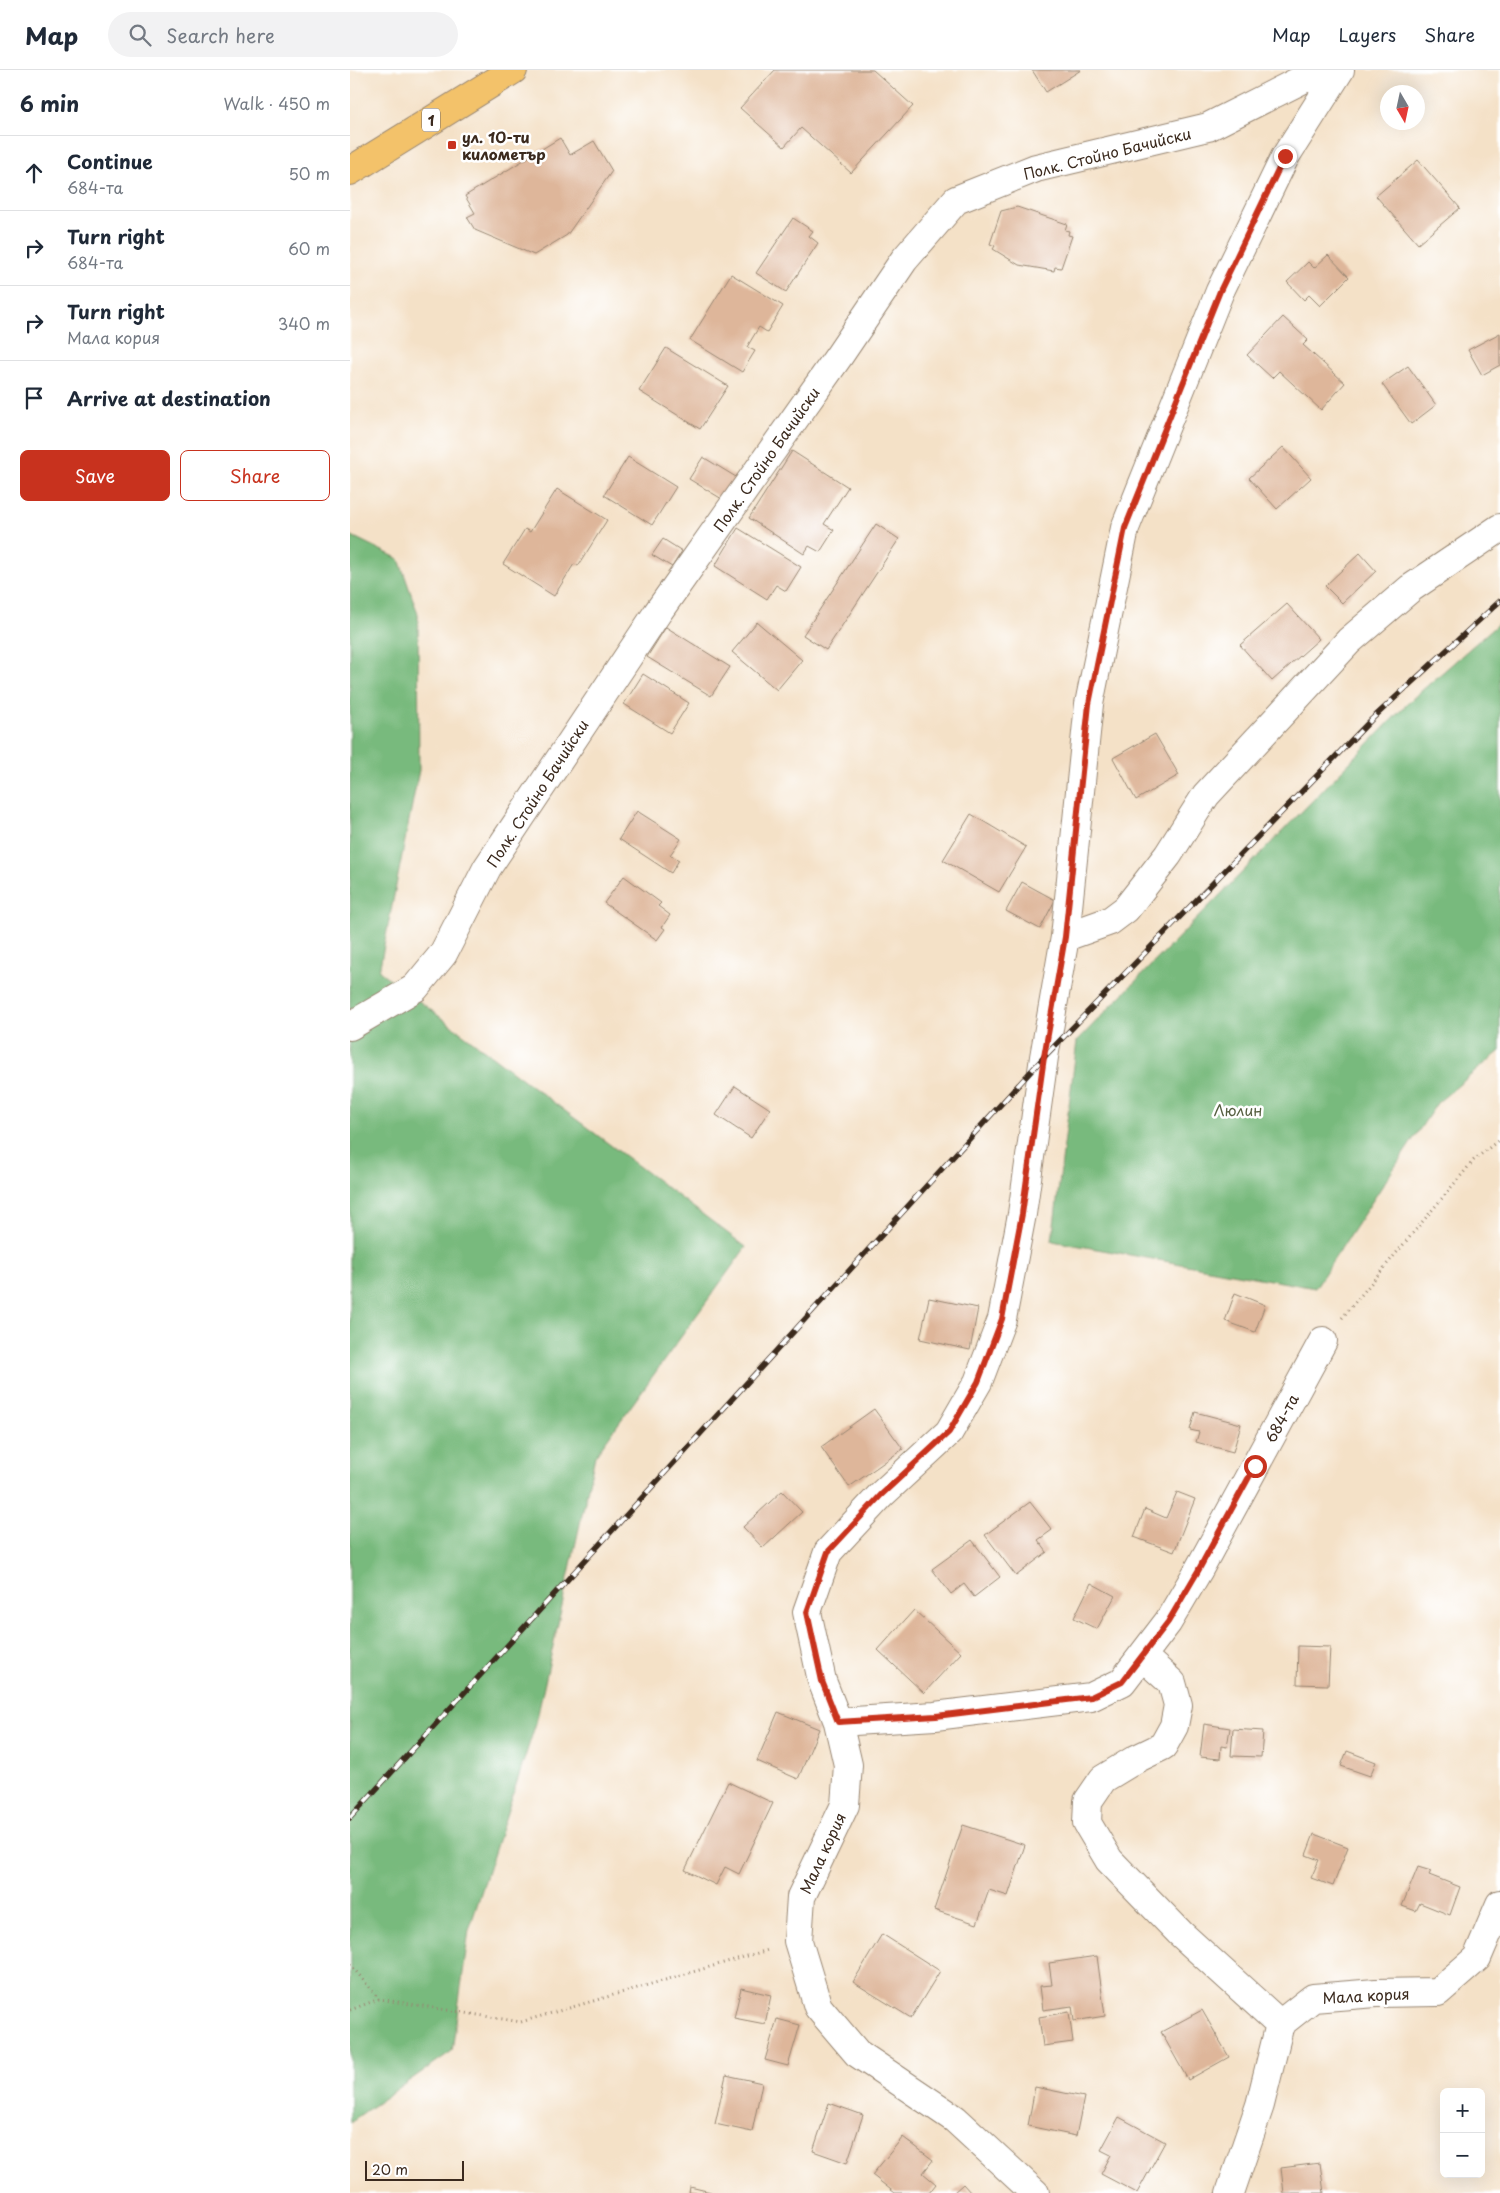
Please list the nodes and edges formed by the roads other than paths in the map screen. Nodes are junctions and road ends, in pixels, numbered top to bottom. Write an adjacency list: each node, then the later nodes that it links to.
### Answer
1 (513, 70): 4 (main road, 1)
2 (1321, 70): 7 (street, Полк. Стойно Бачийски)
3 (1340, 70): 6 (street, Мала кория)
4 (350, 171)
5 (1500, 528): 6 (street)
6 (1065, 937): 10 (street, Мала кория)
7 (350, 1026)
8 (1323, 1342): 9 (street, 684-та)
9 (1142, 1656): 10 (street, 684-та); 12 (street)
10 (838, 1722): 13 (street, Мала кория)
11 (1500, 1904): 12 (street, Мала кория)
12 (1280, 2024): 14 (street)
13 (1035, 2193)
14 (1230, 2193)

